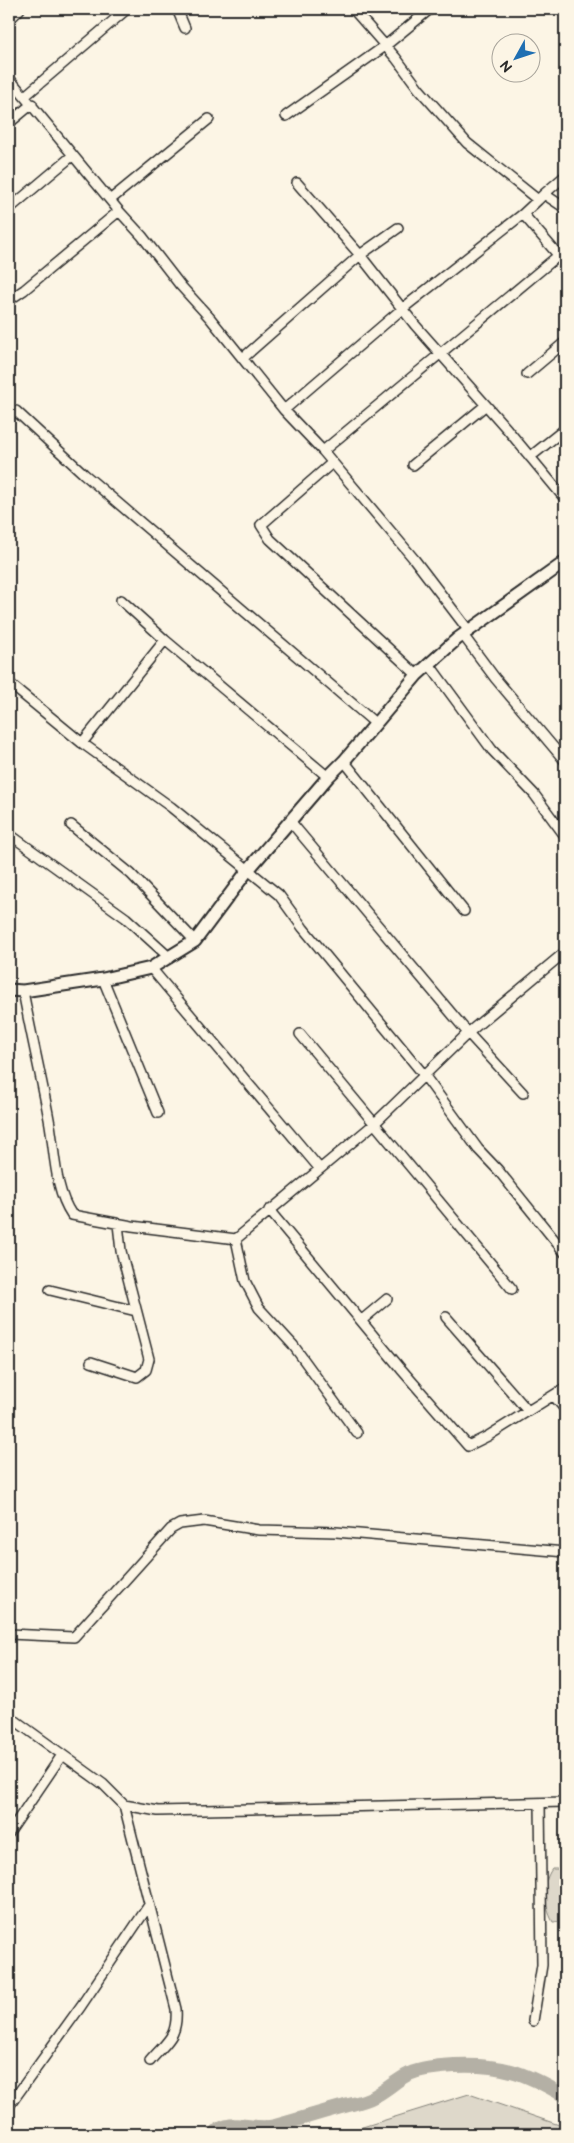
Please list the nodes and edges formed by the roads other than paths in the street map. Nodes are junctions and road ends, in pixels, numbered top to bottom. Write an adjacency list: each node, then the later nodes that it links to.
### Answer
1 (20, 9): 6 (street)
2 (127, 9): 10 (street)
3 (178, 9): 7 (street)
4 (353, 9): 8 (street)
5 (430, 9): 8 (street)
6 (9, 20)
7 (185, 28)
8 (385, 46): 12 (street); 18 (street)
9 (9, 78): 10 (street)
10 (25, 96): 11 (street)
11 (32, 104): 14 (street); 15 (street)
12 (286, 116)
13 (209, 119): 19 (street)
14 (9, 123)
15 (72, 156): 19 (street); 21 (street)
16 (565, 176): 18 (street)
17 (297, 183): 25 (street)
18 (541, 197): 20 (street); 23 (street)
19 (110, 200): 22 (street)
20 (565, 208)
21 (9, 209)
22 (119, 211): 28 (street); 32 (street)
23 (523, 214): 26 (street); 29 (street)
24 (398, 228): 25 (street)
25 (360, 255): 29 (street); 32 (street)
26 (559, 255): 27 (street); 31 (street)
27 (565, 263)
28 (9, 300)
29 (402, 310): 31 (street); 35 (street)
30 (565, 342): 33 (street)
31 (440, 354): 34 (street); 38 (street)
32 (243, 358): 35 (street)
33 (527, 374)
34 (486, 405): 39 (street); 41 (street)
35 (284, 410): 38 (street)
36 (16, 411): 50 (street)
37 (565, 429): 39 (street)
38 (323, 451): 40 (street)
39 (530, 457): 42 (street)
40 (332, 463): 45 (street); 48 (street)
41 (413, 464)
42 (565, 499)
43 (564, 564): 45 (main road)
44 (121, 600): 46 (street)
45 (466, 633): 47 (main road); 52 (street)
46 (165, 640): 51 (street); 54 (street)
47 (429, 664): 48 (main road); 58 (street)
48 (417, 675): 50 (main road)
49 (9, 684): 51 (street)
50 (375, 723): 53 (main road)
51 (82, 743): 59 (street)
52 (565, 760)
53 (344, 761): 54 (main road); 60 (street)
54 (328, 777): 55 (main road)
55 (290, 821): 59 (main road); 68 (street)
56 (71, 825): 61 (street)
57 (9, 834): 63 (street)
58 (565, 836)
59 (248, 870): 61 (main road); 70 (street)
60 (464, 912)
61 (195, 941): 63 (main road)
62 (565, 952): 68 (street)
63 (170, 958): 64 (main road)
64 (151, 968): 65 (main road); 74 (street)
65 (103, 979): 67 (main road); 72 (street)
66 (9, 990): 67 (main road)
67 (23, 991): 76 (street)
68 (468, 1033): 70 (street); 71 (street)
69 (300, 1034): 73 (street)
70 (424, 1075): 73 (street); 78 (street)
71 (522, 1093)
72 (158, 1113)
73 (374, 1124): 74 (street); 79 (street)
74 (320, 1169): 75 (street)
75 (269, 1210): 77 (street); 84 (street)
76 (118, 1224): 77 (street); 82 (street)
77 (236, 1239): 90 (street)
78 (565, 1253)
79 (512, 1289)
80 (50, 1290): 82 (street)
81 (387, 1299): 84 (street)
82 (136, 1311): 85 (street)
83 (446, 1317): 89 (street)
84 (362, 1320): 89 (street)
85 (91, 1362)
86 (565, 1388): 87 (street)
87 (554, 1396): 88 (street); 89 (street)
88 (565, 1409)
89 (528, 1411)
90 (357, 1432)
91 (565, 1552): 92 (street)
92 (9, 1634)
93 (9, 1716): 94 (street)
94 (62, 1755): 97 (street); 98 (street)
95 (565, 1802): 96 (street)
96 (540, 1803): 97 (street); 100 (street)
97 (124, 1805): 99 (street)
98 (9, 1833)
99 (149, 1905): 101 (street); 102 (street)
100 (533, 2021)
101 (150, 2061)
102 (9, 2106)

